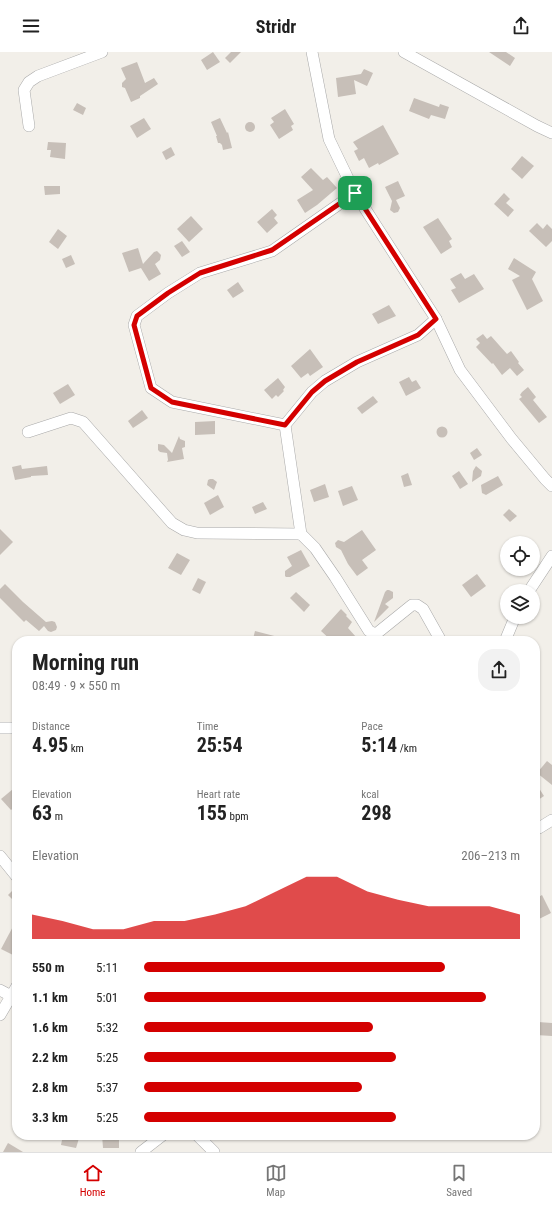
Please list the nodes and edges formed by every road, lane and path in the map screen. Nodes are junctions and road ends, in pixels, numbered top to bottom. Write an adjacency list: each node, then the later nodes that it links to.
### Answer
1 (102, 52): 4 (street)
2 (312, 52): 6 (street)
3 (404, 52): 5 (street)
4 (29, 126)
5 (552, 132)
6 (355, 193): 7 (street); 8 (street)
7 (436, 319): 8 (street); 10 (street)
8 (285, 425): 11 (street)
9 (28, 432): 11 (street)
10 (552, 486)
11 (301, 534): 15 (street)
12 (552, 556): 13 (street)
13 (534, 584)
14 (512, 624): 16 (street)
15 (438, 636)
16 (508, 636)
17 (0, 728): 18 (street)
18 (12, 728)
19 (552, 820): 20 (street)
20 (540, 827)
21 (0, 856): 22 (street)
22 (12, 871)
23 (0, 990): 24 (street)
24 (12, 993)
25 (12, 998): 26 (street)
26 (0, 1015)
27 (157, 1140): 29 (street)
28 (202, 1140): 30 (street)
29 (141, 1152)
30 (214, 1152)

